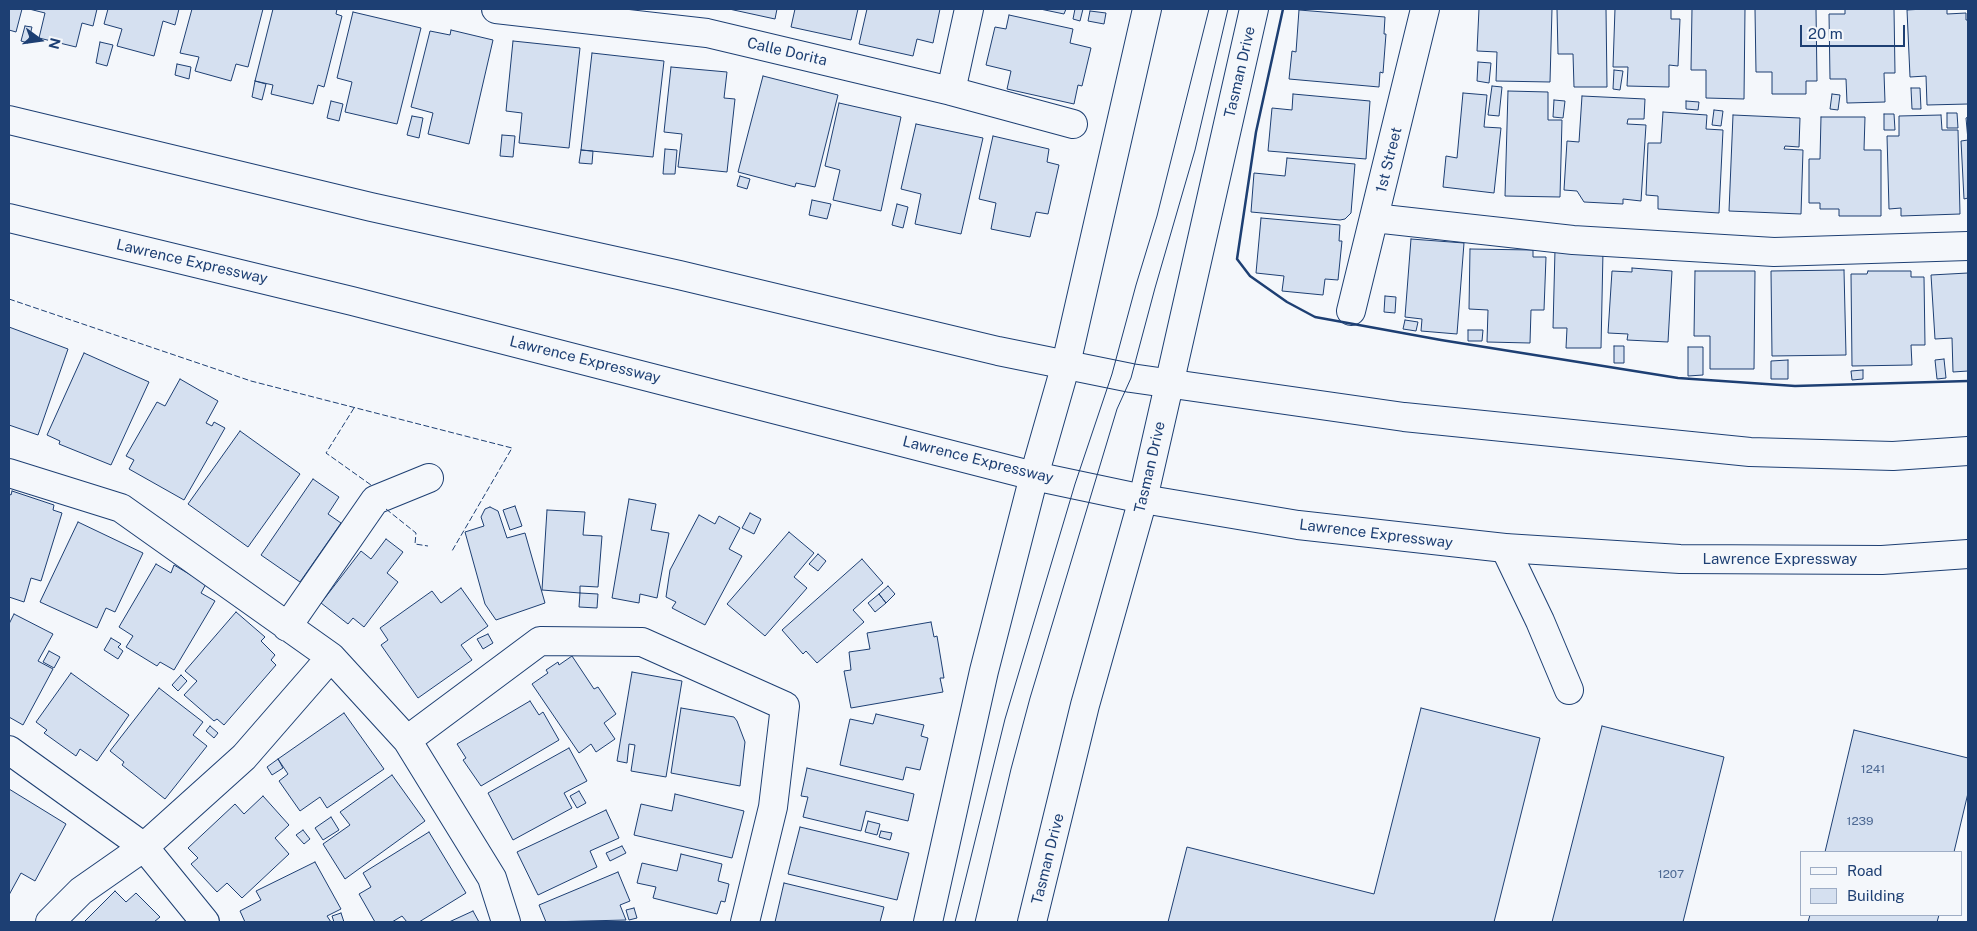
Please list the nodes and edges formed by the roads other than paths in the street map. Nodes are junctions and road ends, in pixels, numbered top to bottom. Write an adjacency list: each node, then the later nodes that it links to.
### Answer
1 (500, 9): 6 (main road, Calle Dorita)
2 (970, 9): 6 (main road)
3 (1147, 9): 13 (main road)
4 (1254, 9): 14 (main road, Tasman Drive)
5 (1426, 9): 10 (main road, 1st Street)
6 (951, 91): 8 (main road, Calle Dorita)
7 (9, 120): 13 (main road)
8 (1073, 124)
9 (9, 218): 17 (main road, Lawrence Expressway)
10 (1374, 218): 11 (main road); 12 (main road, 1st Street)
11 (1968, 246)
12 (1351, 311)
13 (1066, 364): 14 (main road); 17 (main road)
14 (1169, 384): 15 (main road); 19 (main road, Tasman Drive)
15 (1968, 451)
16 (9, 472): 22 (main road)
17 (1034, 476): 19 (main road, Lawrence Expressway); 33 (main road)
18 (429, 478): 22 (main road)
19 (1143, 499): 20 (main road, Lawrence Expressway); 28 (main road, Tasman Drive)
20 (1505, 548): 21 (main road, Lawrence Expressway); 24 (main road)
21 (1968, 554)
22 (287, 626): 23 (main road)
23 (331, 658): 25 (main road); 27 (main road)
24 (1569, 690)
25 (407, 740): 31 (main road); 32 (main road)
26 (9, 750): 27 (main road)
27 (144, 847): 29 (main road); 30 (main road)
28 (1037, 921)
29 (50, 922)
30 (205, 922)
31 (506, 922)
32 (745, 922)
33 (928, 922)

